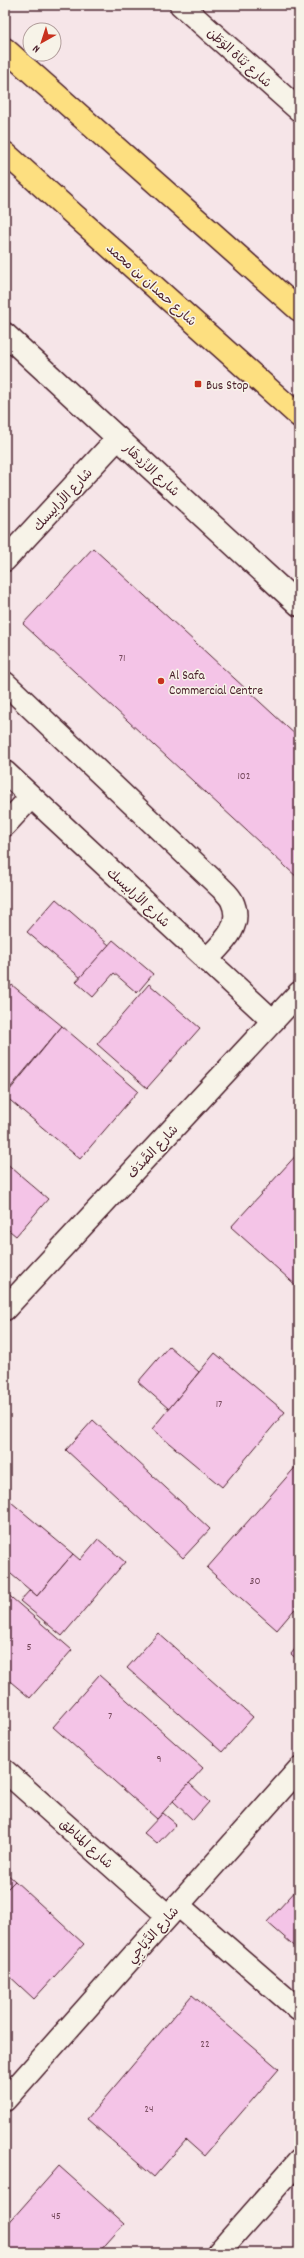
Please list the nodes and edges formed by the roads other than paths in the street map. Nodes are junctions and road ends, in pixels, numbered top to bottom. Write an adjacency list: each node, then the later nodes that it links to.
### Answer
1 (181, 5): 3 (street, شارع بُنَاة الوَطَن)
2 (5, 49): 5 (main road)
3 (299, 110)
4 (5, 153): 7 (main road, شارع حمدان بن محمد)
5 (299, 310)
6 (5, 334): 8 (street, شارع الازْدِهَار)
7 (299, 416)
8 (118, 438): 9 (street, شارع الأرابيسك); 10 (street, شارع الازْدِهَار)
9 (5, 560)
10 (299, 605)
11 (5, 682): 15 (street)
12 (5, 772): 13 (street, شارع الأرابيسك)
13 (31, 797): 14 (street); 15 (street, شارع الأرابيسك)
14 (5, 825)
15 (206, 960): 17 (street, شارع الأرابيسك)
16 (296, 1003): 17 (street, شارع الصَّدَف)
17 (273, 1022): 18 (street, شارع الصَّدَف)
18 (5, 1309)
19 (299, 1769): 21 (street, شارع الدَّيَاجِي)
20 (5, 1771): 21 (street, شارع المناطق)
21 (173, 1910): 22 (street, شارع المناطق); 23 (street, شارع الدَّيَاجِي)
22 (299, 2010)
23 (5, 2100)
24 (299, 2161): 25 (street)
25 (218, 2253)

